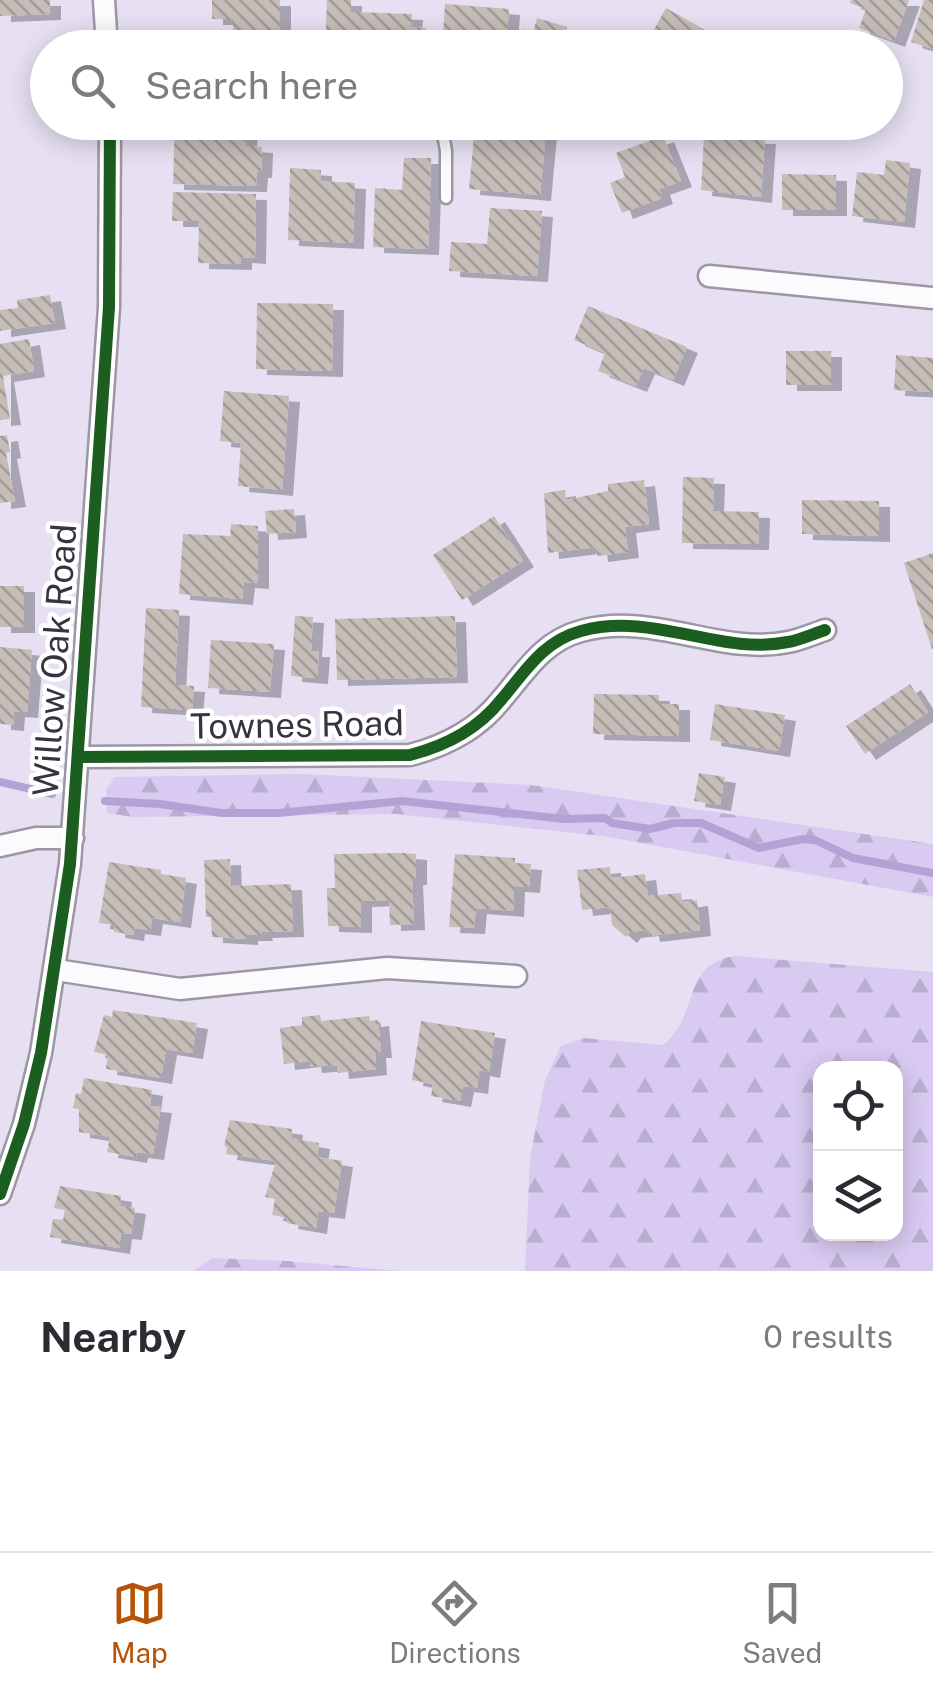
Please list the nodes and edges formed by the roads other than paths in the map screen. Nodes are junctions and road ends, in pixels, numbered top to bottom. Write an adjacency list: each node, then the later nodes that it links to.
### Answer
1 (104, 0): 2 (street)
2 (106, 30)
3 (110, 140): 9 (street, Willow Oak Road)
4 (444, 140): 5 (lane)
5 (446, 198)
6 (709, 276): 7 (street)
7 (933, 298)
8 (825, 630): 9 (street, Townes Road)
9 (80, 757): 10 (street, Willow Oak Road)
10 (73, 838): 11 (street); 12 (street, Willow Oak Road)
11 (0, 846)
12 (56, 970): 13 (street); 14 (street, Willow Oak Road)
13 (516, 976)
14 (0, 1194)

